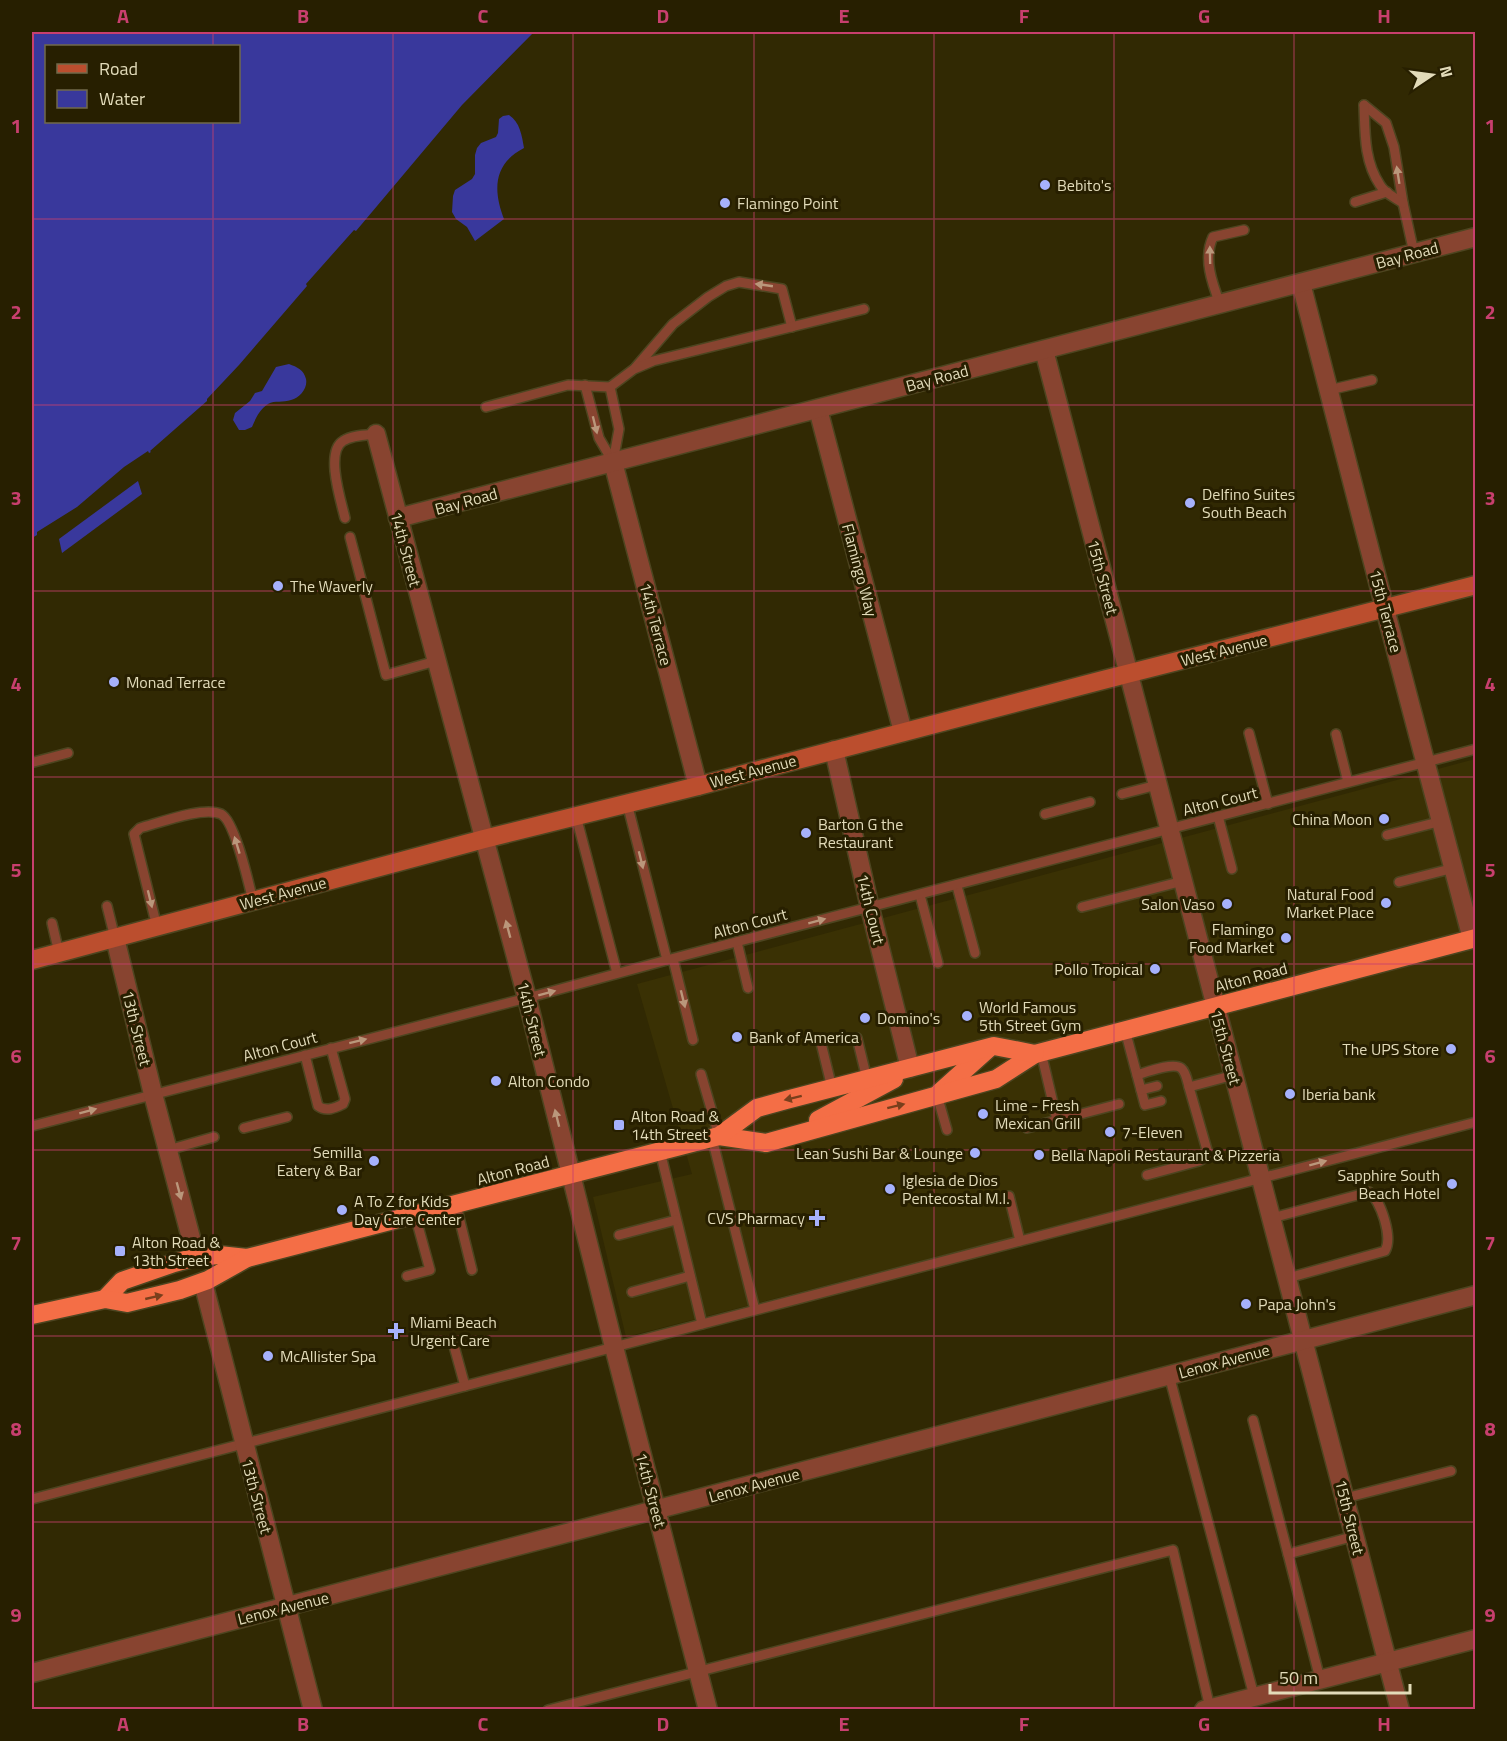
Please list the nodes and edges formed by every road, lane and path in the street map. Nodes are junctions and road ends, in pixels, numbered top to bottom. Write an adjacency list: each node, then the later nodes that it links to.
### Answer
1 (1387, 192): 2 (lane); 3 (lane); 3 (lane, one-way to 1)
2 (1355, 202)
3 (1403, 203): 6 (lane)
4 (1244, 230): 8 (lane, one-way to 4)
5 (1476, 237): 6 (street, Bay Road)
6 (1414, 253): 7 (street, Bay Road)
7 (1301, 283): 8 (street, Bay Road); 16 (street, 15th Terrace)
8 (1220, 304): 11 (street, Bay Road)
9 (864, 309): 10 (lane)
10 (792, 327): 12 (lane); 12 (lane, one-way to 12)
11 (1044, 350): 18 (street, Bay Road); 27 (street, 15th Street)
12 (634, 369): 15 (lane)
13 (1372, 380): 16 (lane)
14 (585, 385): 15 (lane); 17 (lane); 20 (lane, one-way to 20)
15 (610, 387): 20 (lane)
16 (1329, 390): 25 (street, 15th Terrace)
17 (486, 407)
18 (818, 409): 20 (street, Bay Road); 28 (street, Flamingo Way)
19 (376, 434): 21 (lane); 22 (street, 14th Street)
20 (613, 462): 22 (street, Bay Road); 38 (street, 14th Terrace)
21 (345, 518)
22 (398, 518): 26 (street, 14th Street)
23 (350, 537): 26 (lane)
24 (1476, 585): 25 (street, West Avenue)
25 (1385, 609): 27 (street, West Avenue); 35 (street, 15th Terrace)
26 (436, 661): 49 (street, 14th Street)
27 (1128, 673): 28 (street, West Avenue); 37 (street, 15th Street)
28 (903, 732): 32 (street, West Avenue)
29 (1249, 734): 42 (lane)
30 (1336, 734): 36 (lane)
31 (1476, 749): 35 (lane, Alton Court)
32 (834, 750): 38 (street, West Avenue); 59 (street, 14th Court)
33 (68, 753): 34 (lane)
34 (34, 762)
35 (1426, 762): 36 (lane, Alton Court); 46 (street, 15th Terrace)
36 (1348, 782): 42 (lane, Alton Court)
37 (1157, 785): 39 (lane); 47 (street, 15th Street)
38 (698, 786): 41 (street, West Avenue)
39 (1122, 794)
40 (1090, 802): 43 (lane)
41 (627, 803): 44 (street, West Avenue); 67 (lane, one-way to 67)
42 (1268, 804): 45 (lane, Alton Court)
43 (1046, 814)
44 (576, 816): 49 (street, West Avenue); 70 (lane)
45 (1218, 816): 47 (lane, Alton Court); 51 (lane)
46 (1442, 821): 48 (lane); 50 (street, 15th Terrace)
47 (1169, 829): 52 (street, 15th Street); 54 (lane, Alton Court)
48 (1387, 835)
49 (484, 839): 56 (street, West Avenue); 72 (street, 14th Street, one-way to 49)
50 (1454, 868): 53 (lane); 63 (street, 15th Terrace)
51 (1232, 869)
52 (1183, 881): 58 (lane); 73 (street, 15th Street)
53 (1399, 882)
54 (957, 885): 55 (lane, Alton Court); 66 (lane)
55 (921, 895): 59 (lane, Alton Court); 69 (lane)
56 (253, 901): 61 (street, West Avenue); 61 (lane, one-way to 61)
57 (107, 906): 62 (lane)
58 (1082, 907)
59 (870, 908): 64 (lane, Alton Court, one-way to 59); 82 (street, 14th Court)
60 (52, 923): 65 (lane)
61 (157, 927): 62 (street, West Avenue)
62 (115, 938): 65 (street, West Avenue); 91 (street, 13th Street)
63 (1474, 939): 73 (highway, Alton Road)
64 (736, 942): 67 (lane, Alton Court); 71 (lane)
65 (59, 953): 68 (street, West Avenue)
66 (975, 953)
67 (670, 959): 70 (lane, Alton Court); 76 (lane, one-way to 76)
68 (32, 960)
69 (938, 963)
70 (617, 973): 72 (lane, Alton Court, one-way to 70)
71 (748, 988)
72 (527, 998): 78 (lane, Alton Court, one-way to 72); 107 (street, 14th Street, one-way to 72)
73 (1215, 1006): 74 (highway, Alton Road); 85 (street, 15th Street)
74 (1125, 1030): 80 (highway, Alton Road); 84 (lane)
75 (857, 1038): 86 (lane)
76 (693, 1040)
77 (821, 1043): 89 (lane)
78 (331, 1048): 81 (lane, Alton Court); 81 (lane)
79 (989, 1048): 80 (highway, Alton Road); 82 (highway, Alton Road); 92 (highway)
80 (1038, 1053): 92 (highway, Alton Road); 96 (lane)
81 (305, 1055): 91 (lane, Alton Court)
82 (910, 1068): 86 (highway, Alton Road); 102 (highway)
83 (701, 1074): 104 (lane)
84 (1137, 1075): 88 (lane); 90 (lane)
85 (1234, 1075): 88 (lane); 109 (street, 15th Street)
86 (867, 1079): 89 (highway, Alton Road)
87 (1157, 1086): 90 (lane)
88 (1185, 1087): 108 (lane)
89 (832, 1088): 104 (highway, Alton Road, one-way to 104)
90 (1141, 1090): 93 (lane)
91 (153, 1094): 98 (lane, Alton Court, one-way to 91); 105 (street, 13th Street)
92 (937, 1095): 101 (lane); 102 (highway, Alton Road, one-way to 92)
93 (1161, 1101)
94 (1119, 1104): 96 (lane)
95 (287, 1117): 99 (lane)
96 (1057, 1120): 100 (lane)
97 (1476, 1122): 109 (lane, one-way to 97)
98 (32, 1126)
99 (244, 1128)
100 (1028, 1128)
101 (947, 1130)
102 (791, 1134): 104 (highway, Alton Road)
103 (214, 1137): 105 (lane)
104 (715, 1137): 106 (highway, Alton Road); 127 (lane)
105 (168, 1150): 117 (street, 13th Street, one-way to 117)
106 (660, 1151): 107 (highway, Alton Road); 114 (lane)
107 (571, 1174): 111 (highway, Alton Road); 132 (street, 14th Street)
108 (1148, 1175)
109 (1262, 1178): 113 (street, 15th Street); 116 (lane)
110 (1009, 1196): 116 (lane)
111 (456, 1205): 112 (highway, Alton Road); 119 (lane)
112 (415, 1215): 118 (highway, Alton Road); 120 (lane)
113 (1272, 1218): 122 (street, 15th Street); 122 (lane)
114 (676, 1220): 115 (lane); 121 (lane)
115 (619, 1235)
116 (1020, 1241): 127 (lane)
117 (196, 1257): 118 (highway, Alton Road); 126 (highway, Alton Road)
118 (246, 1258): 123 (highway, Alton Road)
119 (472, 1270)
120 (407, 1276)
121 (690, 1276): 124 (lane); 129 (lane)
122 (1288, 1278): 130 (street, 15th Street)
123 (203, 1282): 126 (highway, Alton Road, one-way to 123); 136 (street, 13th Street)
124 (633, 1292)
125 (1476, 1295): 130 (street, Lenox Avenue)
126 (105, 1299): 128 (highway, Alton Road)
127 (755, 1310): 129 (lane)
128 (32, 1315)
129 (702, 1324): 132 (lane)
130 (1304, 1340): 133 (street, Lenox Avenue); 138 (street, 15th Street)
131 (454, 1346): 134 (lane)
132 (614, 1347): 134 (lane); 140 (street, 14th Street)
133 (1169, 1376): 140 (street, Lenox Avenue); 149 (lane)
134 (465, 1386): 136 (lane)
135 (1253, 1420): 142 (lane)
136 (244, 1444): 139 (lane); 143 (street, 13th Street)
137 (1451, 1471): 138 (lane)
138 (1345, 1498): 141 (street, 15th Street)
139 (32, 1499)
140 (656, 1510): 143 (street, Lenox Avenue); 146 (street, 14th Street)
141 (1355, 1536): 142 (lane); 145 (street, 15th Street)
142 (1288, 1554): 148 (lane)
143 (287, 1607): 147 (street, Lenox Avenue); 151 (street, 13th Street)
144 (1476, 1639): 145 (street)
145 (1388, 1661): 148 (street); 154 (street, 15th Street)
146 (698, 1671): 150 (lane); 152 (lane); 153 (street, 14th Street)
147 (32, 1673)
148 (1320, 1679): 149 (street)
149 (1248, 1702): 150 (street)
150 (1207, 1709)
151 (313, 1710)
152 (548, 1710)
153 (708, 1710)
154 (1400, 1710)

